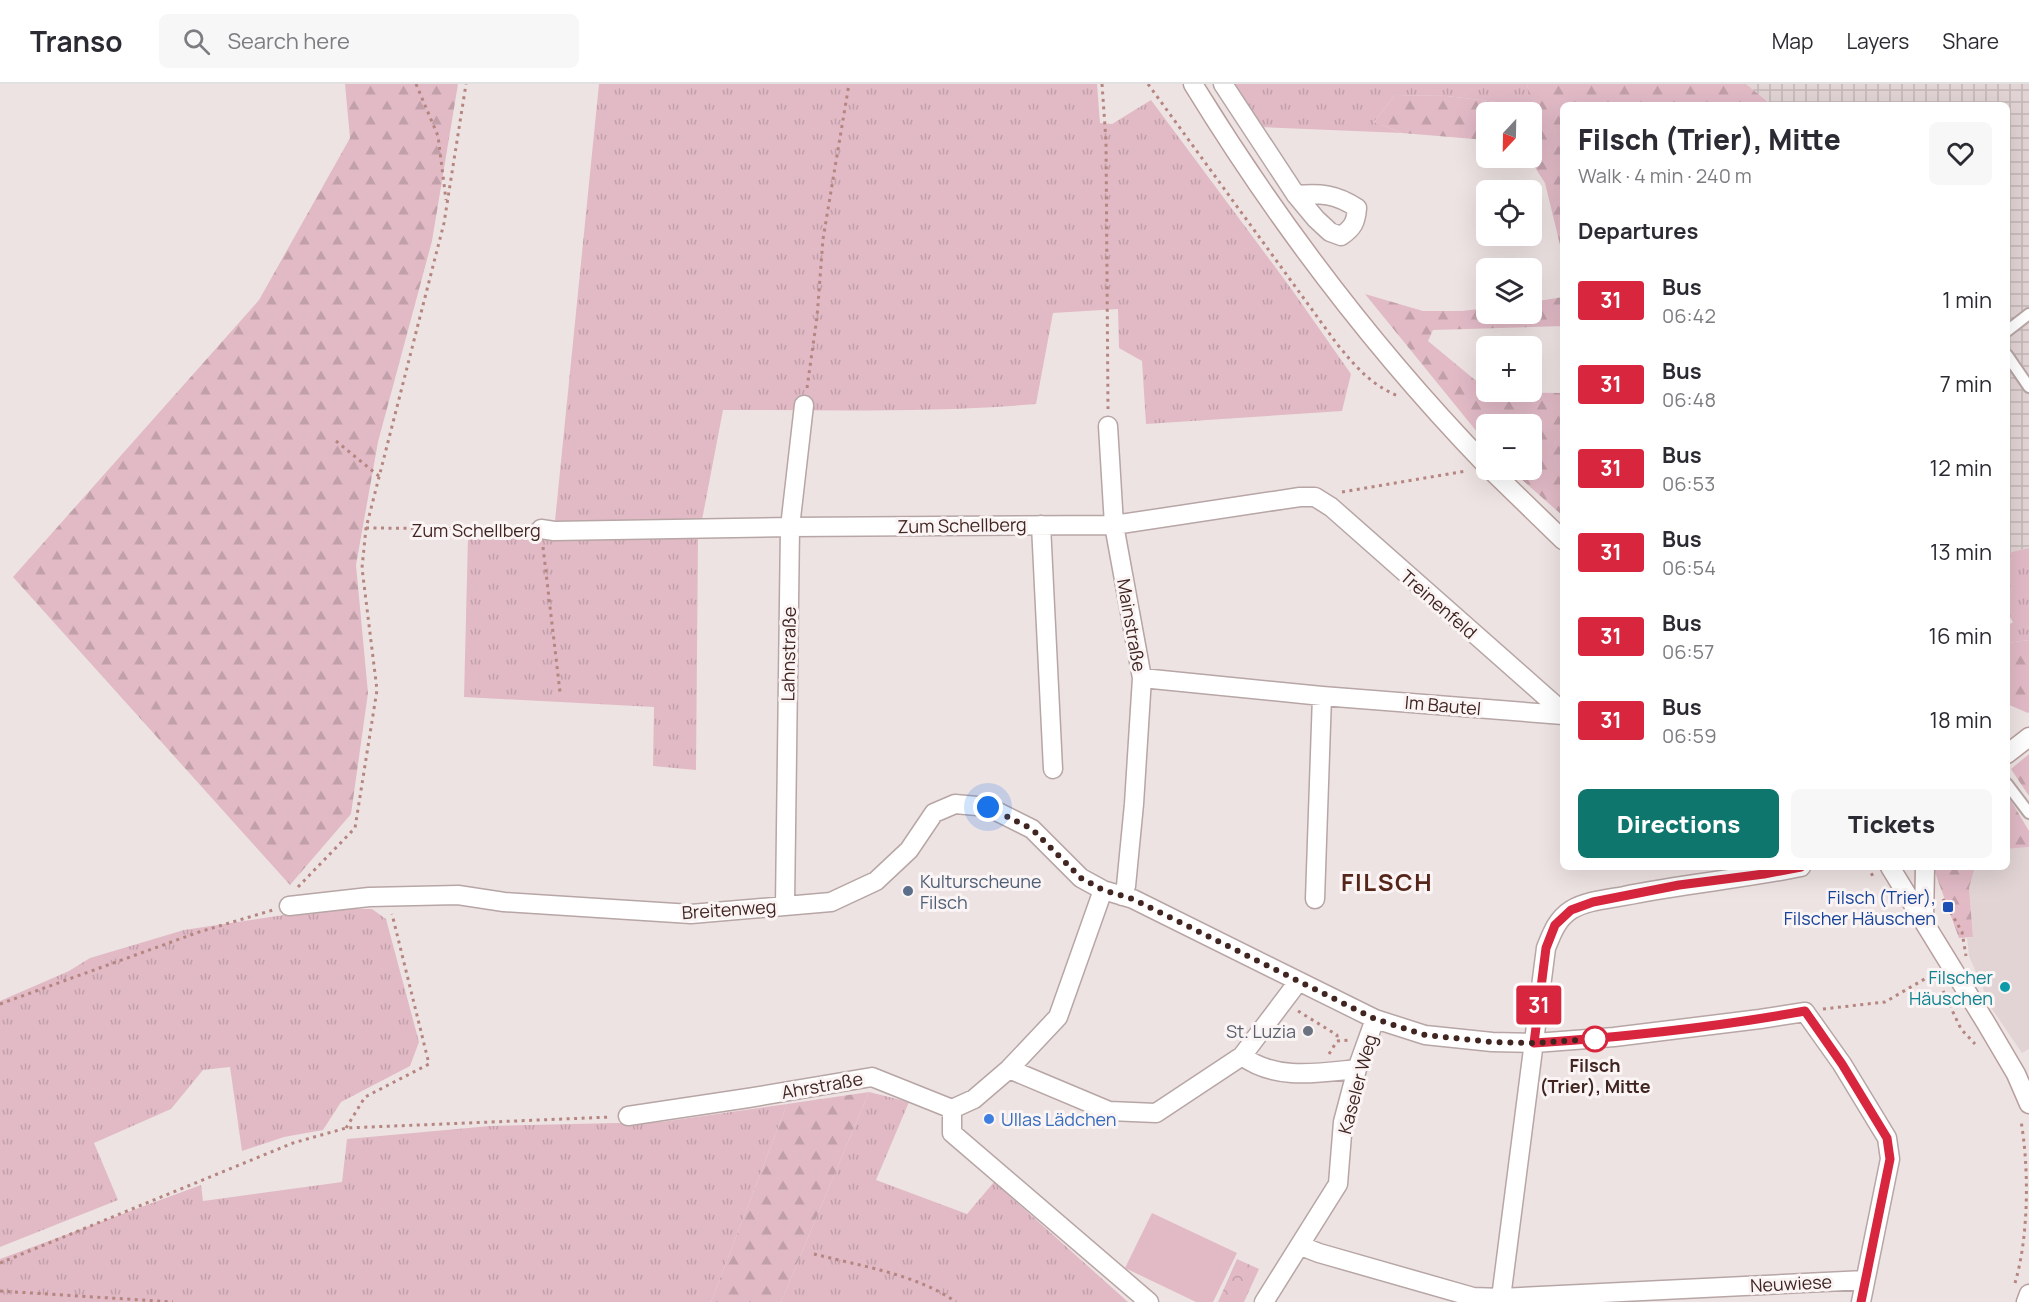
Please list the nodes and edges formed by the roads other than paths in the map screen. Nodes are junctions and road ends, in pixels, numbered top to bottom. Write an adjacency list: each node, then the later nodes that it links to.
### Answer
1 (1193, 84): 10 (street)
2 (1223, 84): 3 (street)
3 (1296, 195)
4 (2029, 314): 5 (lane)
5 (2010, 329)
6 (2010, 359): 7 (lane)
7 (2029, 387)
8 (804, 405): 15 (street, Lahnstraße)
9 (1108, 426): 14 (street, Mainstraße)
10 (1476, 465)
11 (1501, 480): 17 (street)
12 (1315, 497): 14 (street, Zum Schellberg); 20 (street, Treinenfeld)
13 (1041, 525): 14 (street, Zum Schellberg); 15 (street, Zum Schellberg); 24 (street, Zum Schellberg)
14 (1114, 525): 18 (street, Mainstraße)
15 (790, 527): 16 (street, Zum Schellberg); 34 (street, Lahnstraße)
16 (541, 529)
17 (1560, 537)
18 (1142, 678): 19 (street, Im Bautel); 32 (street, Mainstraße)
19 (1322, 696): 21 (street, Im Bautel); 33 (street)
20 (1560, 711)
21 (1560, 714)
22 (2029, 737): 23 (street)
23 (2010, 752)
24 (1053, 770)
25 (2010, 788): 26 (lane)
26 (2029, 813)
27 (1785, 870): 30 (street)
28 (1892, 870): 36 (street)
29 (1925, 870): 36 (street)
30 (1680, 876): 39 (street)
31 (1103, 890): 32 (street, Breitenweg); 34 (street, Breitenweg); 41 (street)
32 (1122, 896): 37 (street, Breitenweg)
33 (1315, 899)
34 (785, 905): 35 (street, Breitenweg)
35 (289, 906)
36 (1924, 919): 44 (street)
37 (1298, 982): 38 (street, Breitenweg); 40 (street)
38 (1375, 1019): 39 (street, Breitenweg); 42 (street, Kaseler Weg)
39 (1534, 1043): 47 (street, Breitenweg); 48 (street)
40 (1242, 1056): 41 (street); 42 (street)
41 (1009, 1069): 43 (street)
42 (1357, 1069): 46 (street, Kaseler Weg)
43 (952, 1109): 45 (street, Ahrstraße); 49 (street)
44 (2024, 1109)
45 (628, 1116)
46 (1301, 1246): 48 (street, Neuwiese); 50 (street, Kaseler Weg)
47 (1865, 1280): 48 (street, Neuwiese); 51 (street)
48 (1501, 1298)
49 (1149, 1302)
50 (1264, 1302)
51 (1861, 1302)

